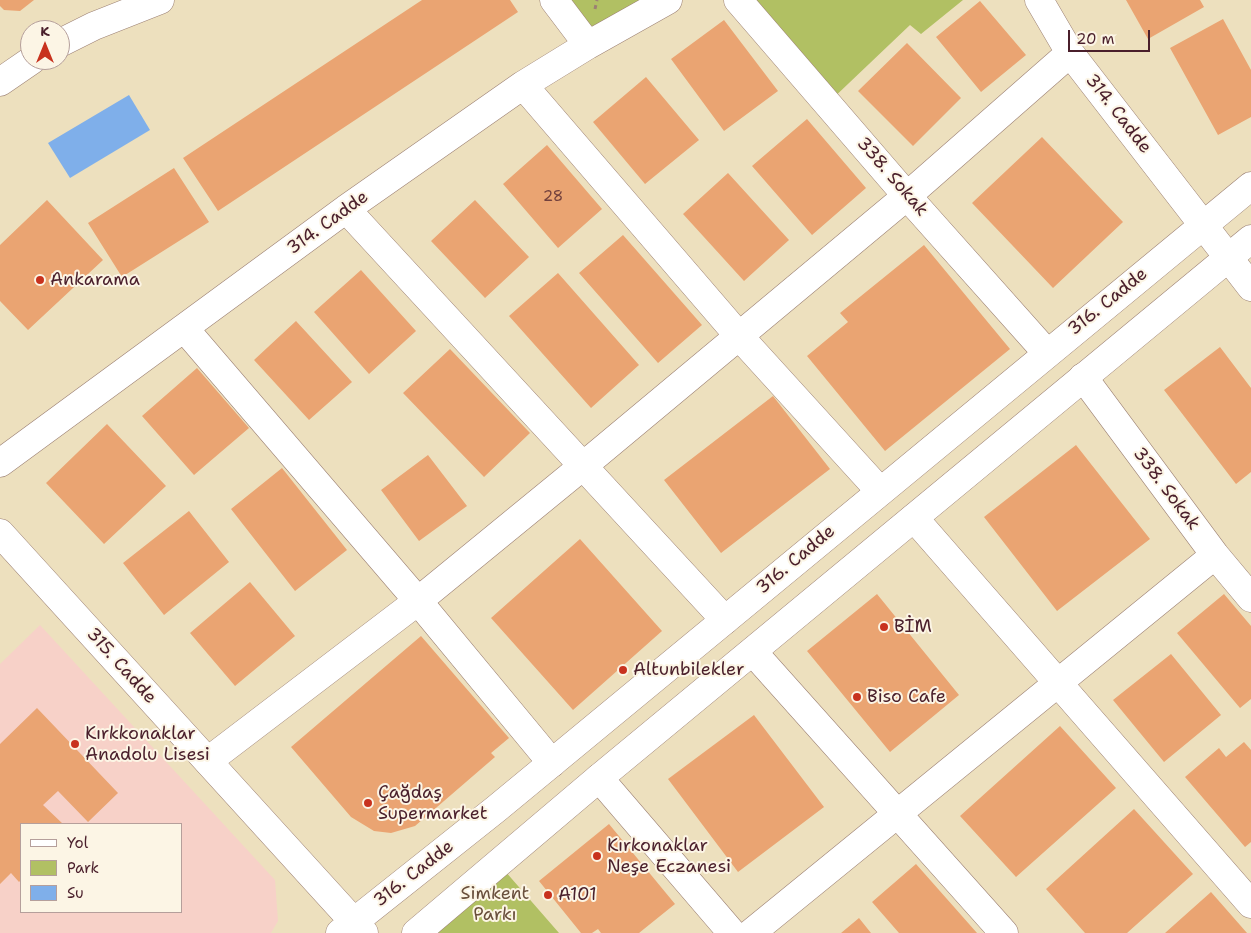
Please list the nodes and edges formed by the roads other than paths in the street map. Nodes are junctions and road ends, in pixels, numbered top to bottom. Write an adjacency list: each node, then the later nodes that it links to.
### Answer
1 (554, 0): 7 (street)
2 (668, 0): 7 (street, 314. Cadde)
3 (738, 0): 13 (street, 338. Sokak)
4 (1039, 0): 8 (street, 314. Cadde)
5 (156, 1): 6 (street)
6 (70, 38)
7 (588, 45): 11 (street, 314. Cadde)
8 (1070, 53): 13 (street); 15 (street, 314. Cadde)
9 (20, 68): 10 (street)
10 (0, 82)
11 (523, 86): 14 (street, 314. Cadde); 20 (street)
12 (1251, 186): 15 (street, 316. Cadde)
13 (907, 196): 20 (street); 21 (street, 338. Sokak)
14 (346, 209): 19 (street, 314. Cadde); 24 (street)
15 (1203, 224): 17 (street, 314. Cadde); 21 (street, 316. Cadde)
16 (1251, 239): 17 (street)
17 (1229, 257): 18 (street, 314. Cadde); 22 (street)
18 (1251, 287)
19 (184, 328): 23 (street, 314. Cadde); 30 (street)
20 (739, 336): 24 (street); 25 (street)
21 (1047, 352): 25 (street, 316. Cadde)
22 (1083, 377): 26 (street); 28 (street, 338. Sokak)
23 (0, 463)
24 (583, 466): 30 (street); 31 (street)
25 (880, 491): 31 (street, 316. Cadde)
26 (914, 518): 32 (street); 33 (street)
27 (0, 533): 34 (street, 315. Cadde)
28 (1215, 555): 29 (street, 338. Sokak); 33 (street)
29 (1251, 598)
30 (418, 601): 34 (street); 35 (street)
31 (725, 620): 35 (street, 316. Cadde)
32 (754, 652): 36 (street); 37 (street)
33 (1058, 683): 37 (street); 38 (street)
34 (208, 761): 39 (street, 315. Cadde)
35 (552, 763): 39 (street, 316. Cadde)
36 (599, 778): 40 (street); 41 (street)
37 (898, 814): 42 (street); 43 (street)
38 (1251, 904)
39 (353, 929)
40 (416, 933)
41 (732, 933)
42 (751, 933)
43 (1004, 933)

